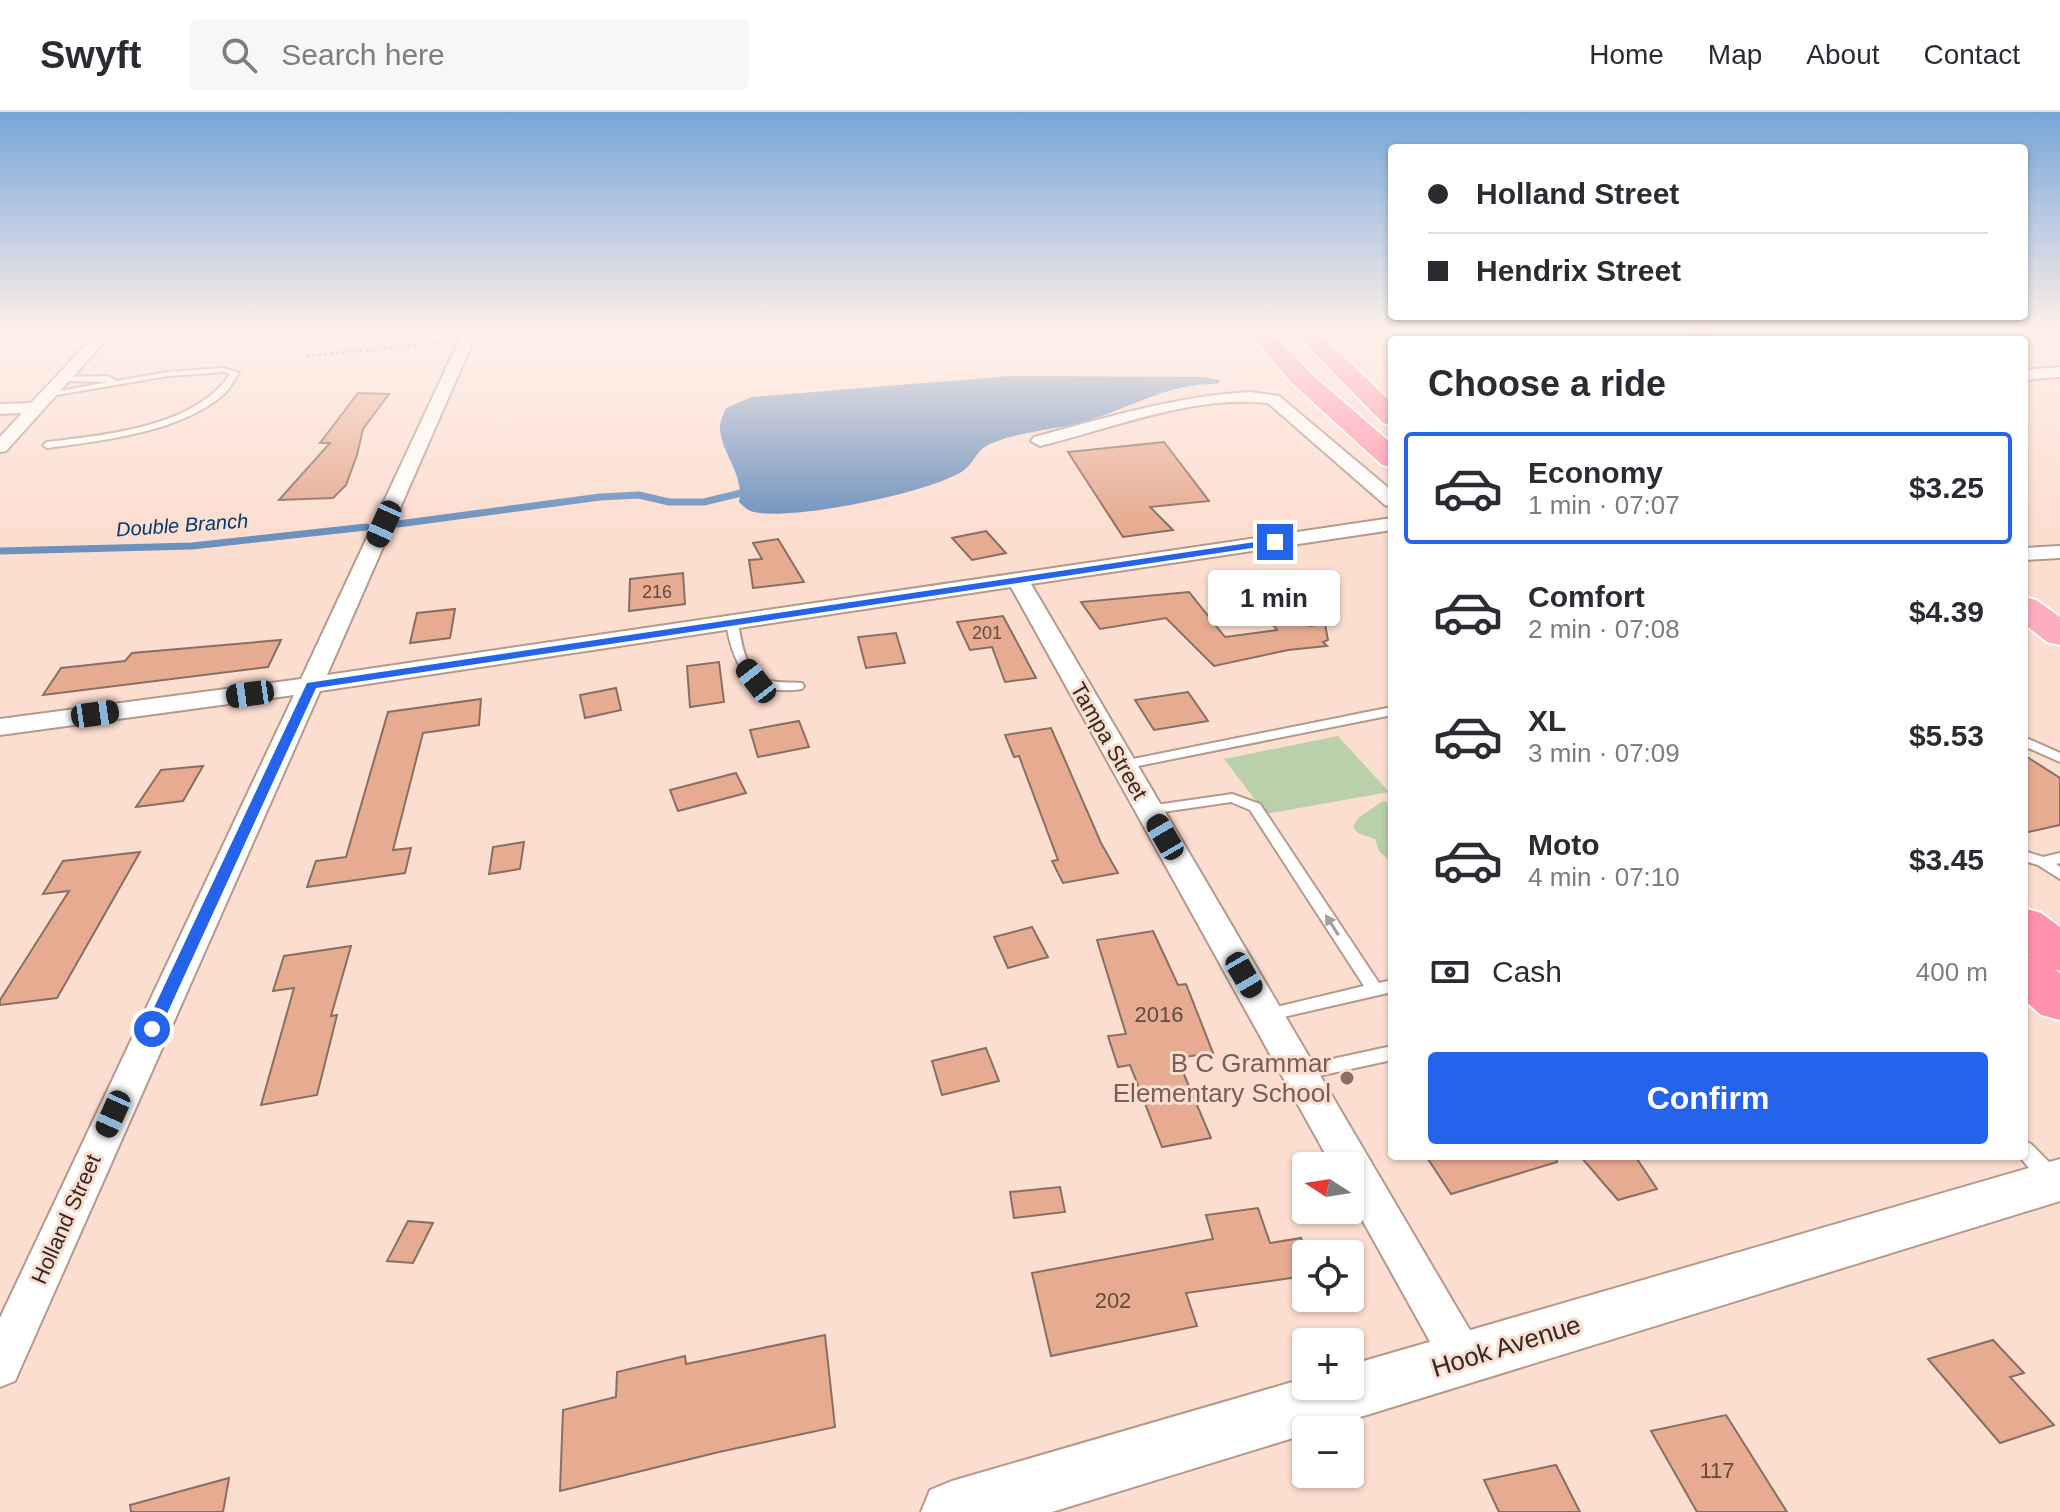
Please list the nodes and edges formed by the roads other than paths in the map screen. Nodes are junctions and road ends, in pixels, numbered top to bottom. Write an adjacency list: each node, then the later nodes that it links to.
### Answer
1 (48, 395): 7 (street)
2 (69, 395): 7 (lane)
3 (214, 395): 11 (lane)
4 (441, 395): 22 (street, Holland Street)
5 (1321, 395): 13 (highway)
6 (1370, 395): 9 (highway)
7 (42, 402): 8 (street); 12 (street)
8 (0, 409)
9 (1388, 413)
10 (1040, 441): 14 (street)
11 (47, 445)
12 (0, 447)
13 (1388, 455)
14 (1388, 498)
15 (1388, 525): 18 (street)
16 (2060, 552): 17 (street)
17 (2028, 554)
18 (1018, 580): 20 (street); 28 (street, Tampa Street)
19 (2028, 610): 21 (main road)
20 (732, 623): 22 (street); 23 (lane)
21 (2060, 634)
22 (311, 685): 25 (street); 44 (street, Holland Street)
23 (798, 686)
24 (1388, 712): 28 (lane)
25 (0, 727)
26 (2028, 743): 27 (lane)
27 (2060, 758)
28 (1123, 765): 29 (street, Tampa Street)
29 (1149, 810): 37 (lane, one-way to 29); 39 (street, Tampa Street)
30 (2028, 857): 32 (lane)
31 (2060, 858): 32 (lane)
32 (2043, 862): 33 (lane)
33 (2060, 874)
34 (2028, 928): 35 (highway)
35 (2060, 953)
36 (2028, 975): 38 (highway)
37 (1383, 988): 39 (lane)
38 (2060, 1001)
39 (1266, 1015): 41 (street, Tampa Street)
40 (1388, 1054): 41 (lane)
41 (1299, 1073): 43 (street, Tampa Street)
42 (2046, 1170): 43 (street, Hook Avenue)
43 (1463, 1359): 45 (street, Hook Avenue)
44 (0, 1366)
45 (952, 1512)

